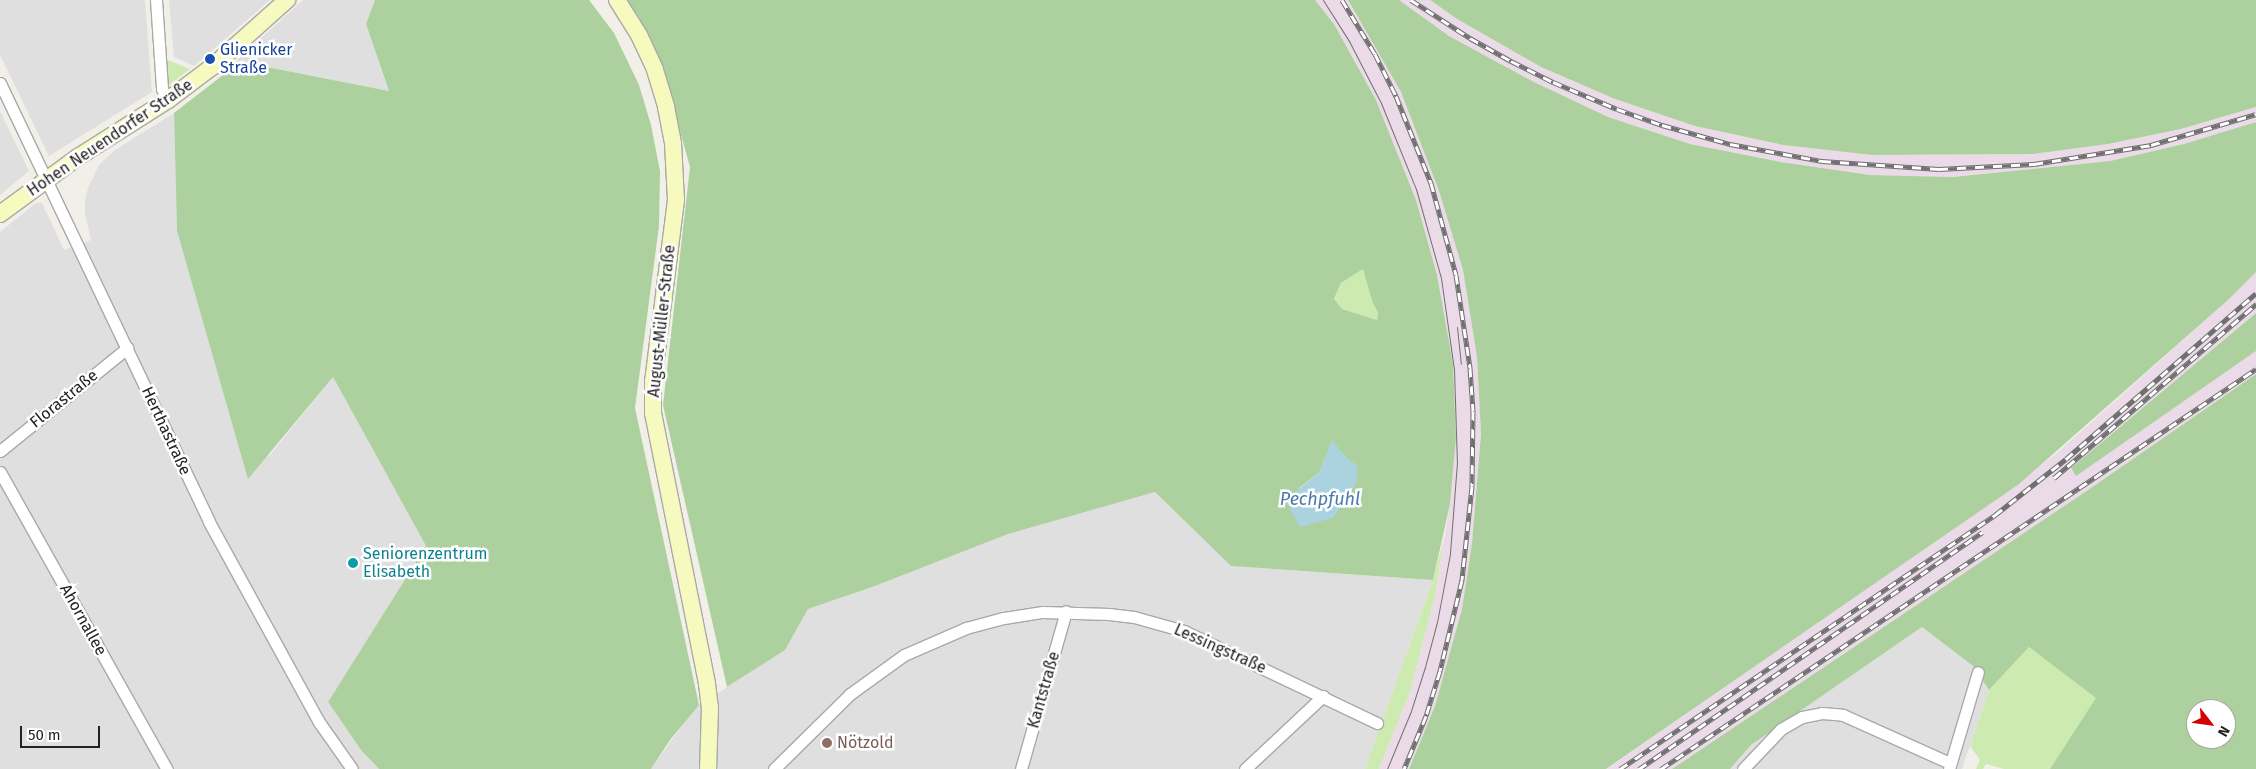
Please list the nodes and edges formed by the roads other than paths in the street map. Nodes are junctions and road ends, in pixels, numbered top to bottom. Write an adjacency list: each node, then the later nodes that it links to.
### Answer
1 (156, 0): 5 (street)
2 (287, 0): 5 (main road, Hohen Neuendorfer Straße)
3 (617, 0): 18 (main road, August-Müller-Straße)
4 (0, 83): 6 (street, Herthastraße)
5 (168, 100): 6 (main road, Hohen Neuendorfer Straße)
6 (46, 179): 7 (main road, Hohen Neuendorfer Straße); 8 (street, Herthastraße)
7 (0, 214)
8 (127, 348): 9 (street, Florastraße); 17 (street, Herthastraße)
9 (0, 451)
10 (0, 472): 16 (street, Ahornallee)
11 (1066, 611): 13 (street, Lessingstraße); 19 (street, Lessingstraße); 20 (street, Kantstraße)
12 (1978, 672): 15 (street)
13 (1323, 696): 14 (street, Lessingstraße); 21 (street)
14 (1377, 723)
15 (1949, 766): 22 (street)
16 (166, 769)
17 (352, 769)
18 (708, 769)
19 (774, 769)
20 (1022, 769)
21 (1245, 769)
22 (1743, 769)

